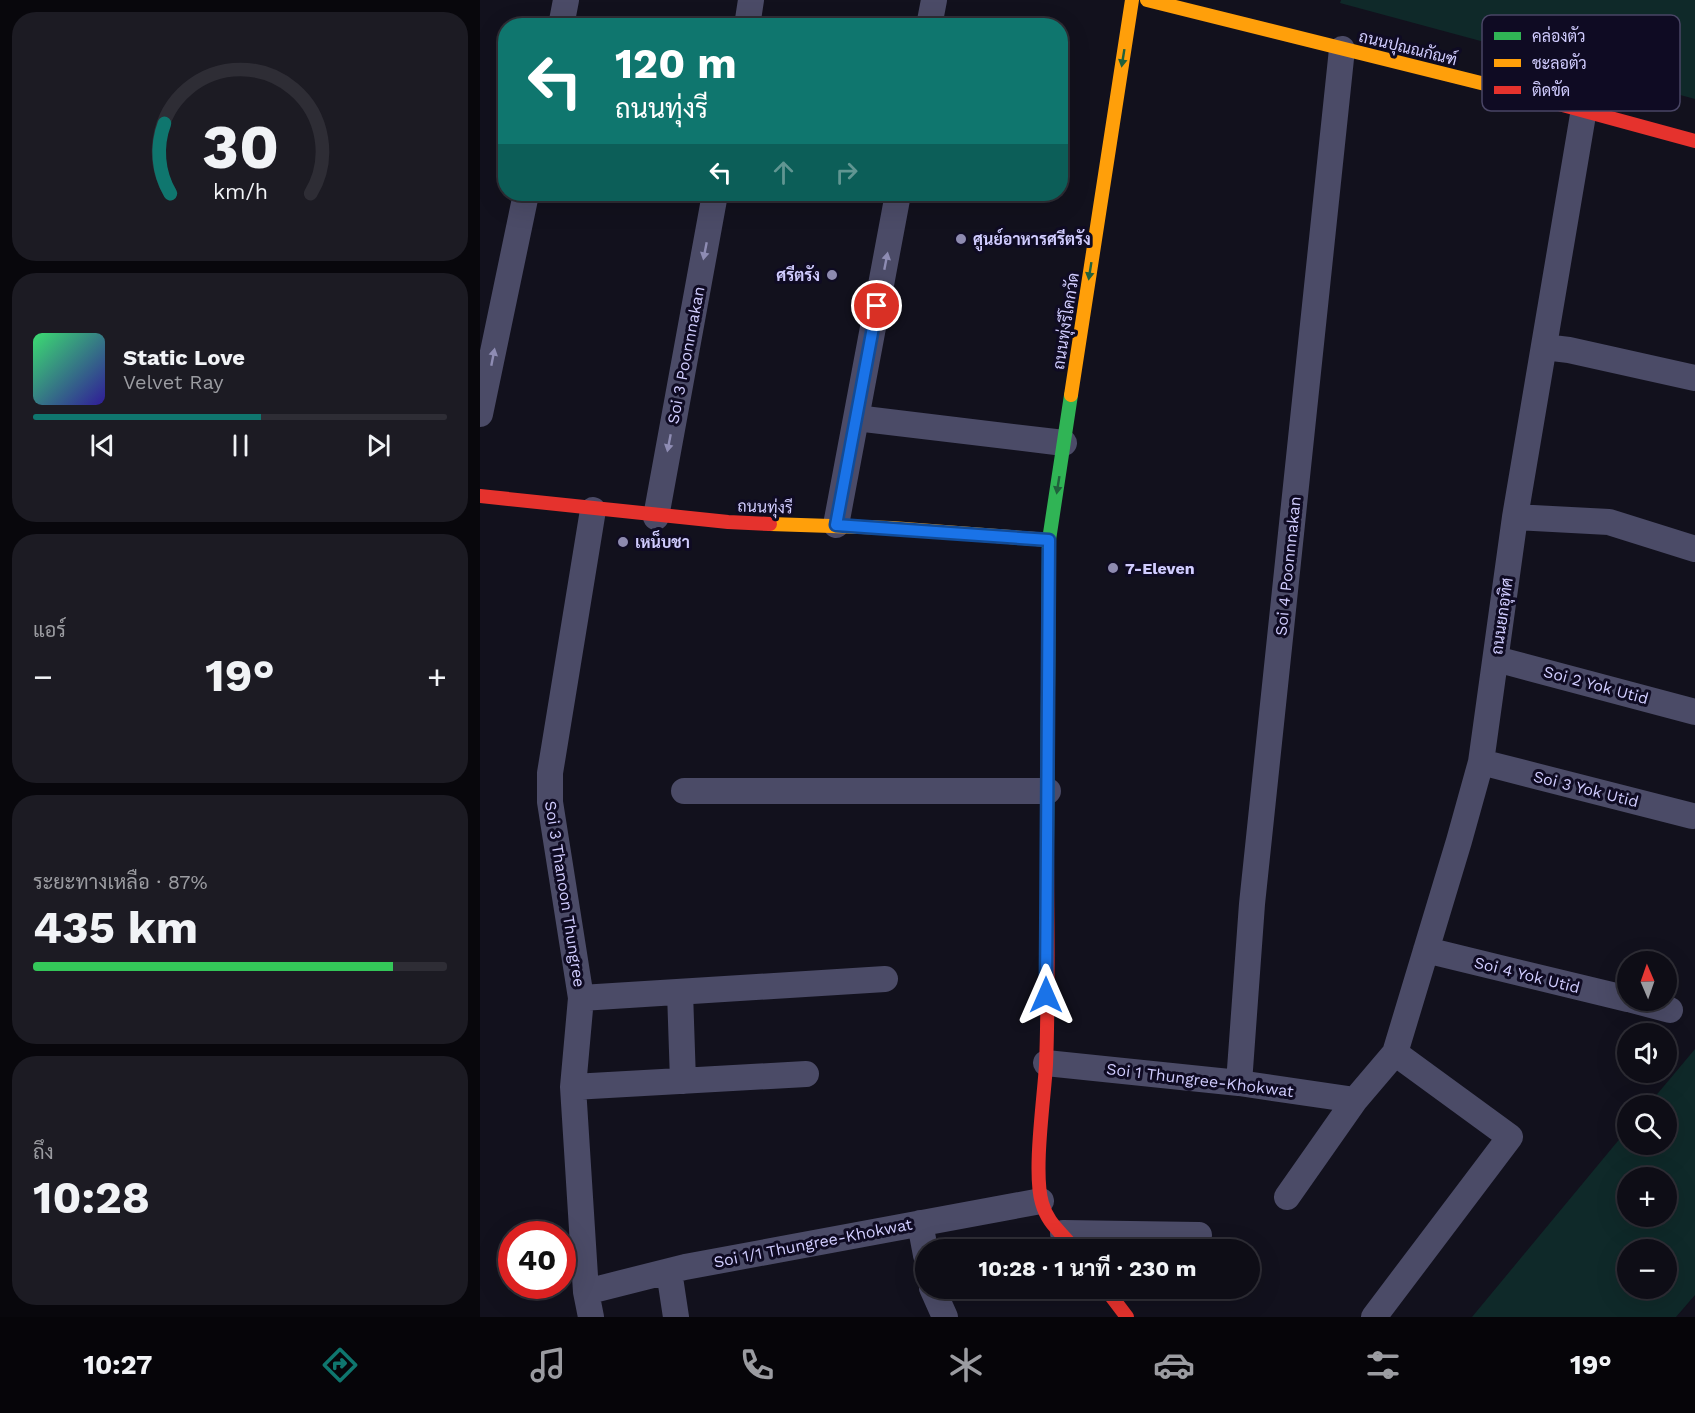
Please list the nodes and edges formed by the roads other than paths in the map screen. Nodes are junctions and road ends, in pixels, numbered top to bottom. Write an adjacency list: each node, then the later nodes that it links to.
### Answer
1 (566, 0): 6 (street)
2 (751, 0): 7 (street)
3 (934, 0): 8 (street)
4 (1132, 0): 21 (street, ถนนทุ่งรีโคกวัด, one-way to 21)
5 (1147, 0): 9 (street, ถนนปุณณกัณฑ์)
6 (563, 18)
7 (748, 18)
8 (931, 18)
9 (1342, 49): 10 (street, ถนนปุณณกัณฑ์); 44 (street, Soi 4 Poonnnakan)
10 (1482, 84)
11 (1584, 111): 17 (street, ถนนยกอุทิศ)
12 (1591, 111): 13 (street, ถนนปุณณกัณฑ์)
13 (1695, 141)
14 (525, 201): 19 (street, one-way to 14)
15 (715, 201): 24 (street, Soi 3 Poonnnakan, one-way to 24)
16 (897, 201): 20 (street, one-way to 16)
17 (1544, 348): 18 (street); 25 (street, ถนนยกอุทิศ)
18 (1695, 378)
19 (480, 414)
20 (856, 418): 21 (street); 26 (street)
21 (1064, 443): 27 (street, ถนนทุ่งรีโคกวัด, one-way to 27)
22 (480, 496): 23 (street, ถนนทุ่งรี)
23 (593, 510): 24 (street, ถนนทุ่งรี); 39 (street, Soi 3 Thanoon Thungree)
24 (656, 516): 26 (street, ถนนทุ่งรี)
25 (1515, 517): 28 (street); 29 (street, ถนนยกอุทิศ)
26 (836, 525): 27 (street, ถนนทุ่งรี)
27 (1049, 540): 32 (street, ถนนทุ่งรีโคกวัด)
28 (1695, 549)
29 (1496, 658): 30 (street, Soi 2 Yok Utid); 31 (street, ถนนยกอุทิศ)
30 (1695, 712)
31 (1480, 762): 34 (street, Soi 3 Yok Utid); 35 (street, ถนนยกอุทิศ)
32 (1048, 790): 33 (street); 41 (street, ถนนทุ่งรีโคกวัด)
33 (684, 792)
34 (1692, 816)
35 (1426, 950): 38 (street, Soi 4 Yok Utid); 40 (street, ถนนยกอุทิศ)
36 (885, 979): 37 (street)
37 (680, 992): 39 (street); 43 (street)
38 (1617, 996)
39 (581, 998): 45 (street, Soi 3 Thanoon Thungree)
40 (1395, 1053): 46 (street, ถนนยกอุทิศ); 62 (street)
41 (1046, 1063): 44 (street, Soi 1 Thungree-Khokwat); 48 (street, ถนนทุ่งรีโคกวัด)
42 (806, 1074): 43 (street)
43 (683, 1081): 45 (street)
44 (1239, 1083): 46 (street, Soi 1 Thungree-Khokwat)
45 (573, 1087): 55 (street, Soi 3 Thanoon Thungree)
46 (1355, 1100): 47 (street, ถนนยกอุทิศ)
47 (1287, 1197)
48 (1041, 1201): 49 (street, Soi 1/1 Thungree-Khokwat); 52 (street)
49 (920, 1223): 51 (street); 54 (street, Soi 1/1 Thungree-Khokwat)
50 (1199, 1235): 53 (street)
51 (923, 1239)
52 (1067, 1239)
53 (1112, 1239)
54 (669, 1271): 55 (street, Soi 1/1 Thungree-Khokwat); 59 (street)
55 (586, 1292): 58 (street, Soi 3 Thanoon Thungree)
56 (937, 1299): 60 (street)
57 (1113, 1299): 61 (street)
58 (591, 1317)
59 (676, 1317)
60 (945, 1317)
61 (1127, 1317)
62 (1374, 1317)

